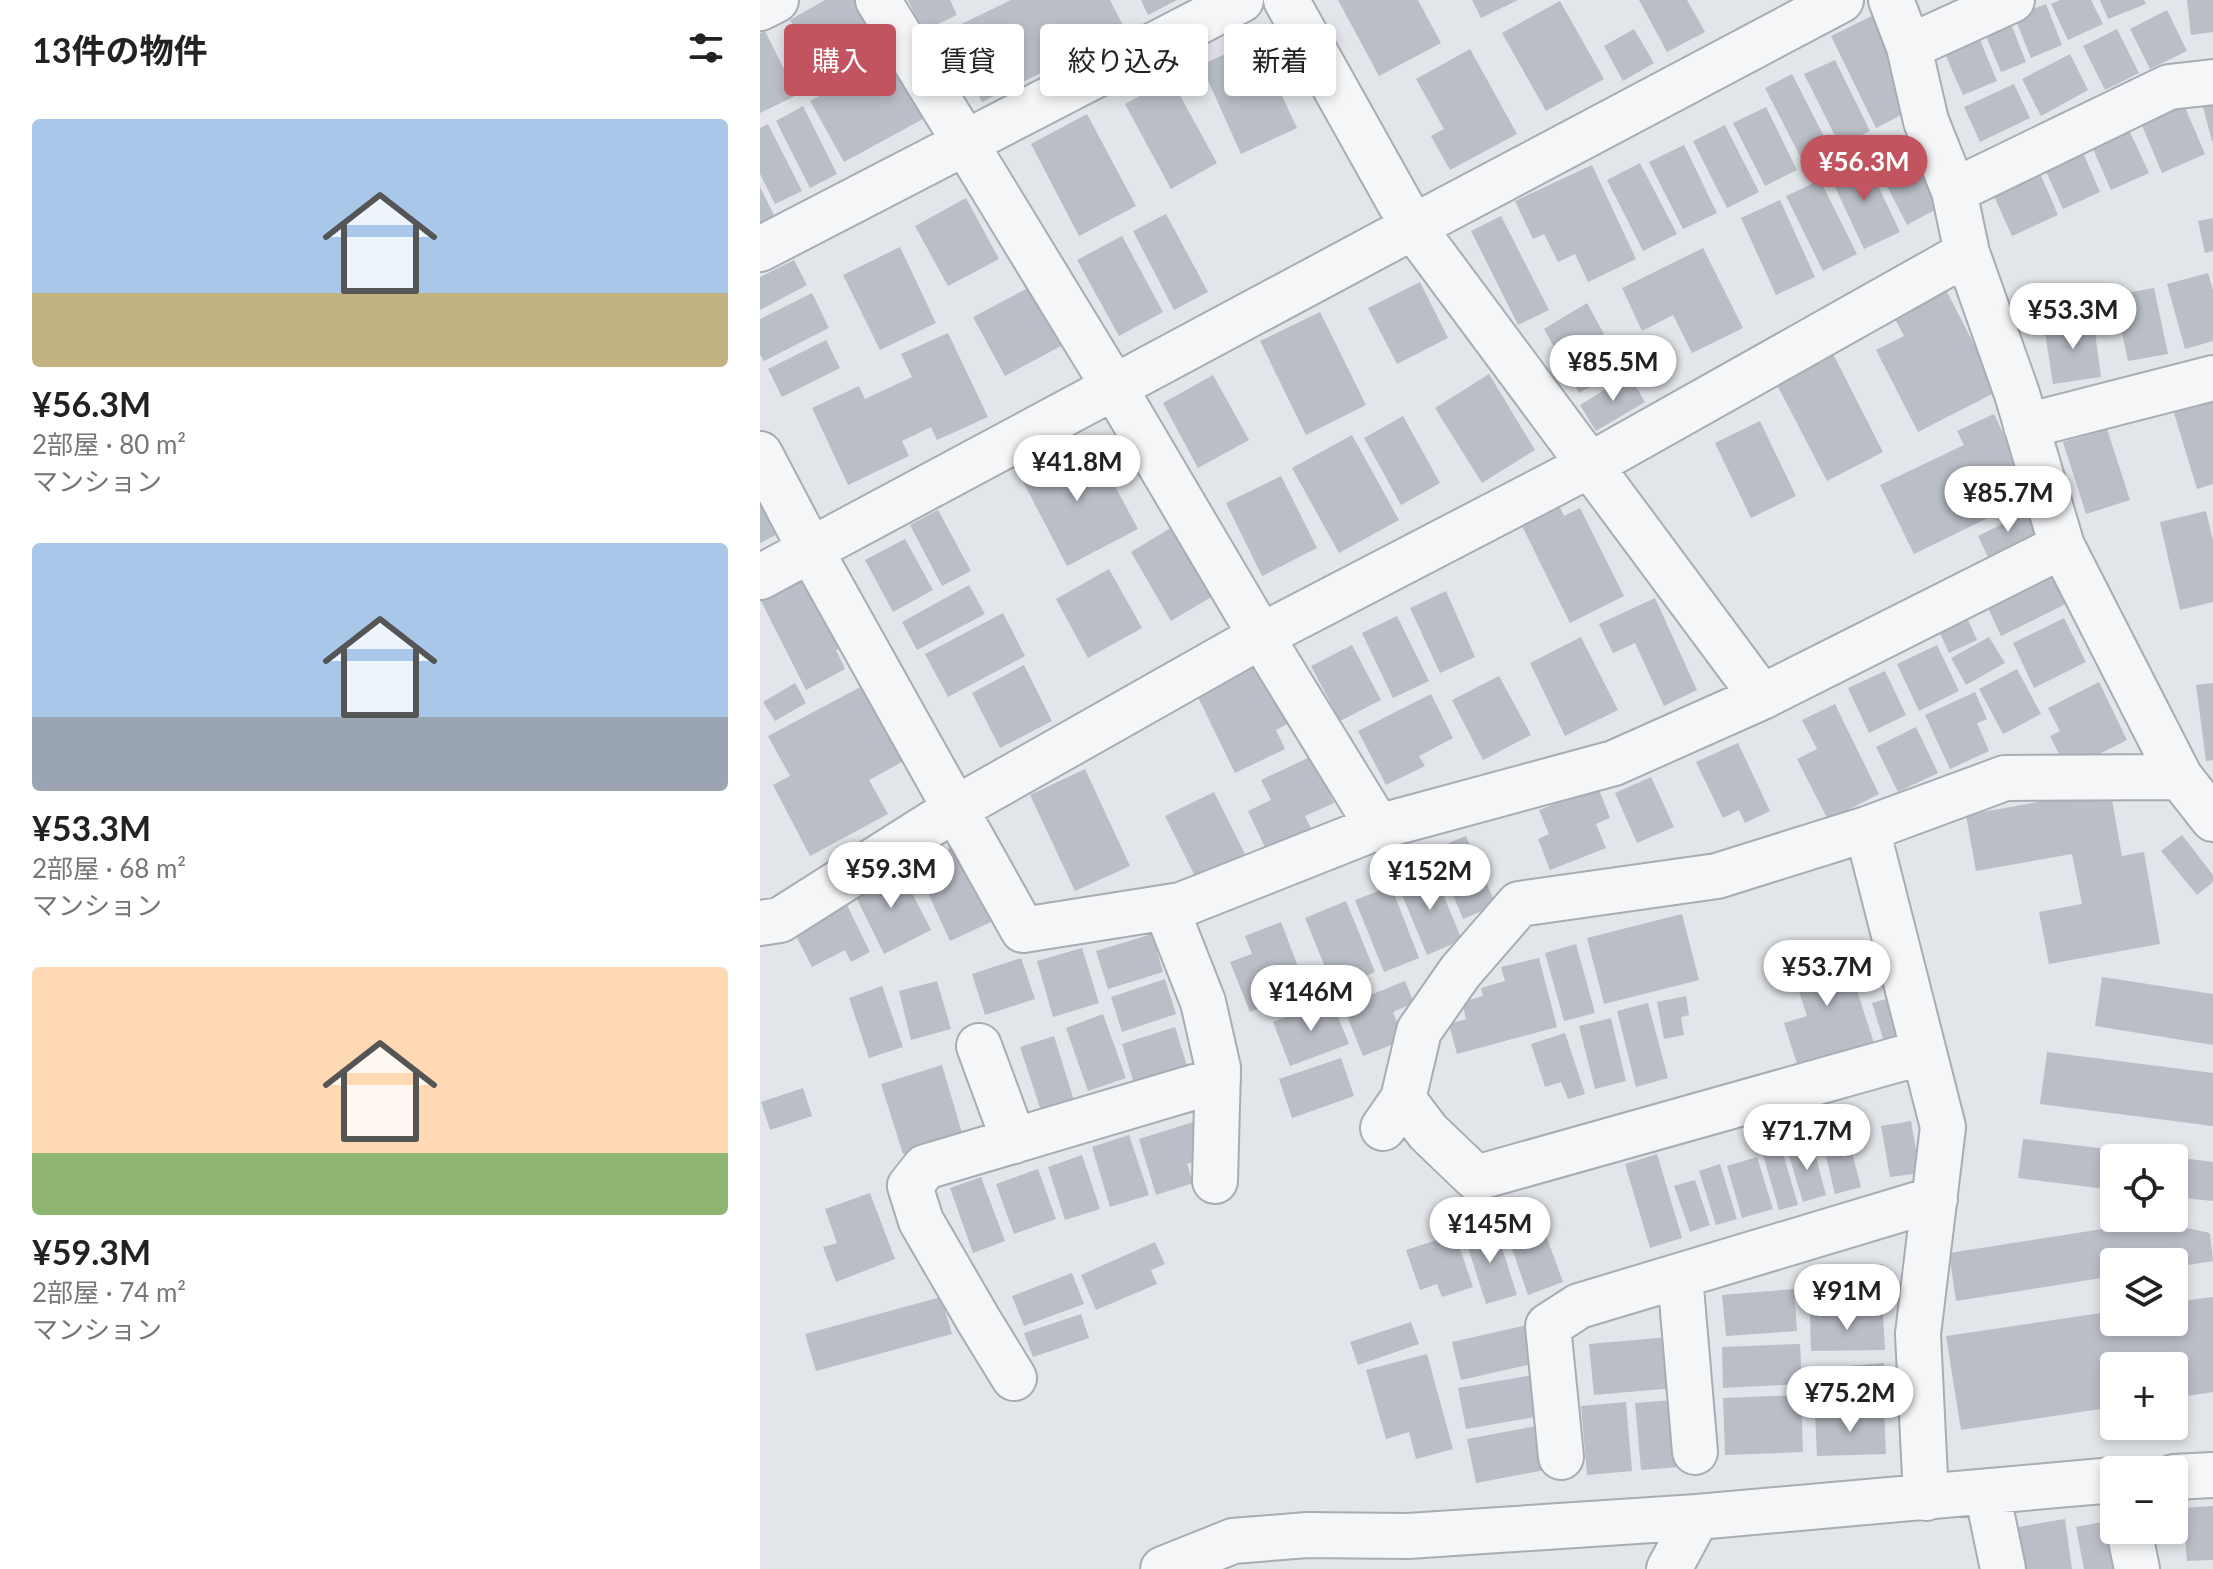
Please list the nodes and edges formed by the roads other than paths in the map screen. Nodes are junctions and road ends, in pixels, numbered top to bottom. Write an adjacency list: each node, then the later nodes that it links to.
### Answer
1 (776, 0): 8 (street)
2 (878, 0): 11 (street)
3 (1241, 0): 11 (street)
4 (1286, 0): 13 (street)
5 (1841, 0): 13 (street)
6 (1891, 0): 9 (street)
7 (2012, 0): 9 (street)
8 (760, 8)
9 (1909, 47): 12 (street)
10 (2213, 82): 12 (street)
11 (966, 144): 14 (street); 17 (street)
12 (1954, 191): 15 (street)
13 (1413, 227): 17 (street); 20 (street)
14 (760, 249)
15 (1967, 253): 18 (street); 20 (street)
16 (2213, 378): 18 (street)
17 (1114, 387): 22 (street); 24 (street)
18 (2026, 426): 21 (street)
19 (760, 454): 22 (street)
20 (1590, 465): 24 (street); 25 (street)
21 (2062, 546): 25 (street); 26 (street)
22 (810, 549): 23 (street); 27 (street)
23 (760, 577)
24 (1261, 636): 27 (street); 28 (street)
25 (1762, 697): 28 (street)
26 (2202, 804): 29 (street)
27 (955, 809): 30 (street); 31 (street)
28 (1378, 827): 30 (street)
29 (1867, 829): 33 (street); 33 (street)
30 (1166, 908): 34 (street)
31 (760, 923)
32 (979, 1046): 35 (street)
33 (1924, 1052): 37 (street)
34 (1218, 1080): 35 (street); 36 (street)
35 (1014, 1141): 39 (street)
36 (1215, 1181)
37 (1935, 1199): 38 (street); 46 (street)
38 (1680, 1276): 40 (street); 41 (street)
39 (1014, 1378)
40 (1695, 1452)
41 (1561, 1457)
42 (2213, 1475): 43 (street)
43 (2188, 1476)
44 (2100, 1481): 45 (street)
45 (1987, 1492): 46 (street); 51 (street)
46 (1926, 1498): 47 (street)
47 (1697, 1517): 49 (street); 50 (street)
48 (2132, 1544): 52 (street)
49 (1163, 1569)
50 (1669, 1569)
51 (2003, 1569)
52 (2137, 1569)

